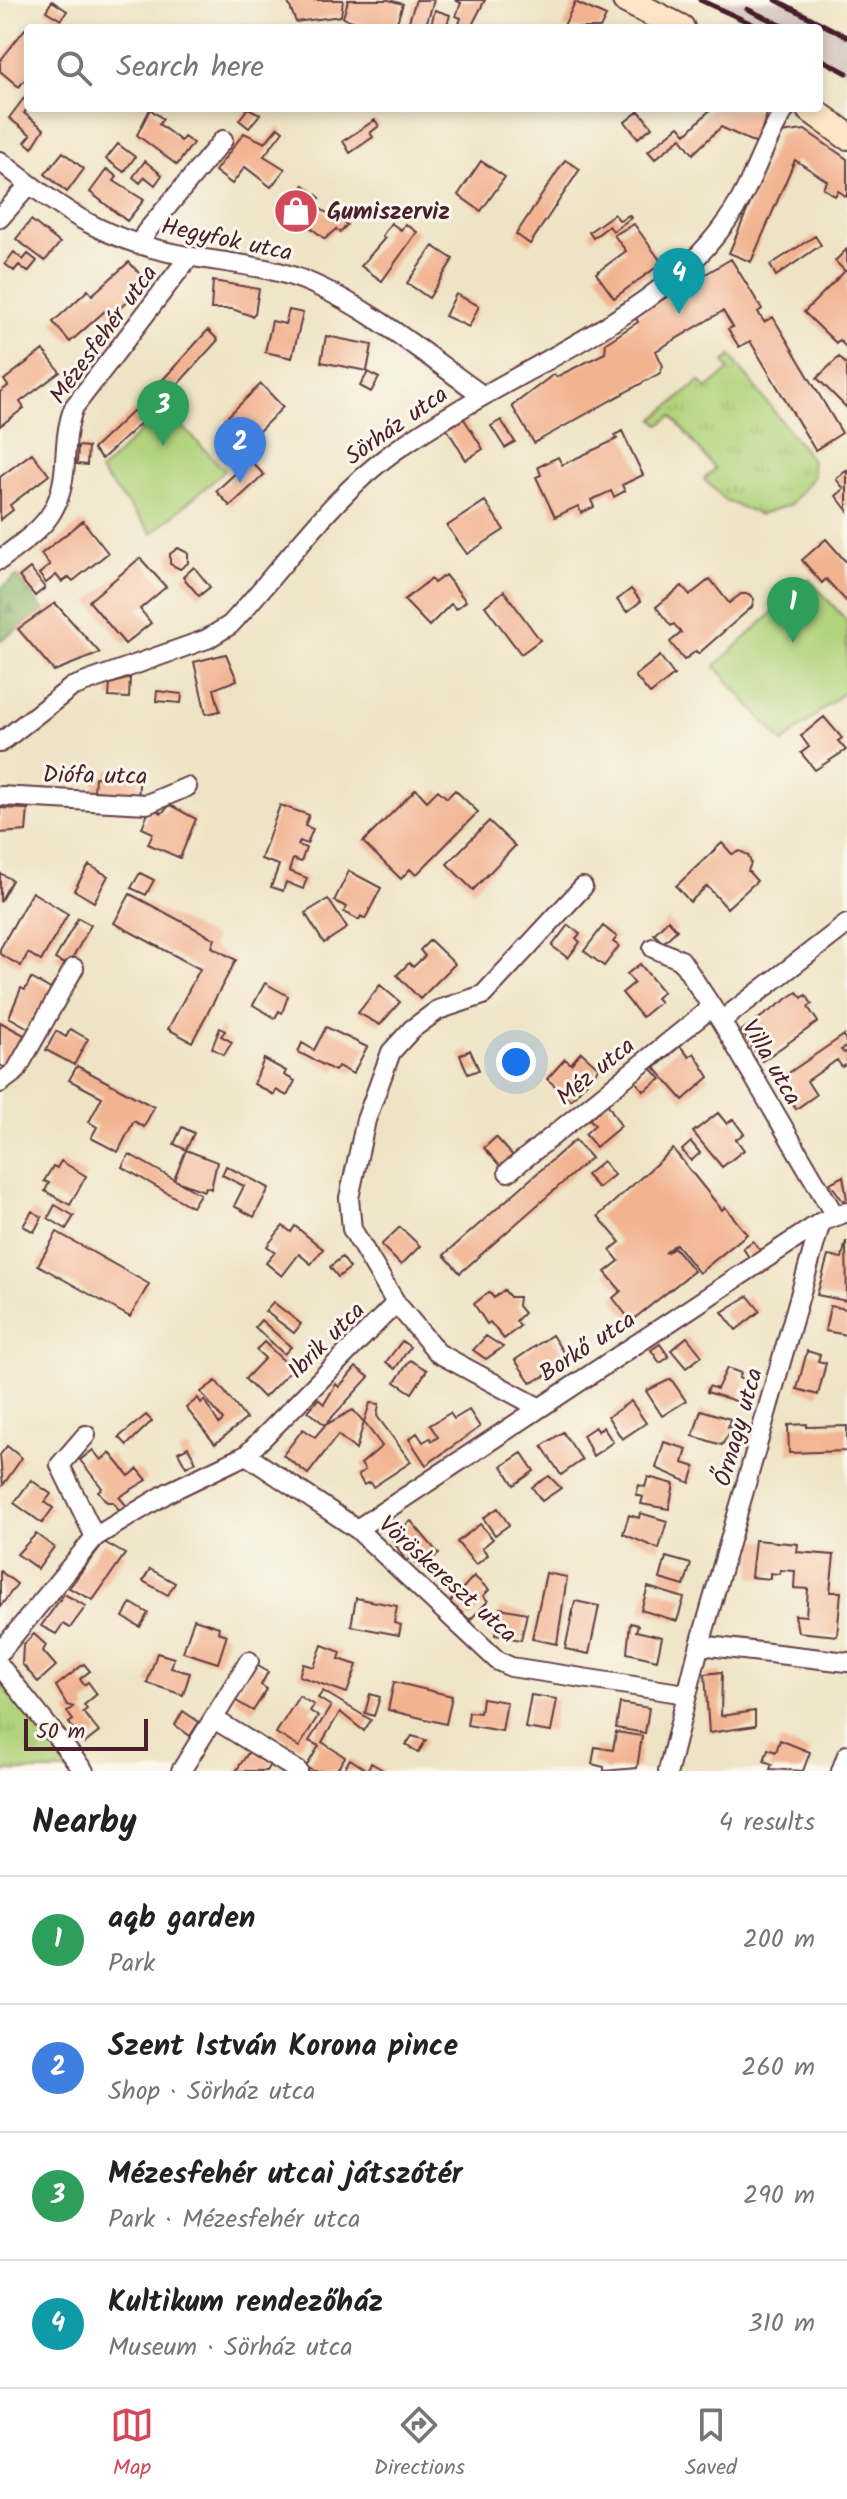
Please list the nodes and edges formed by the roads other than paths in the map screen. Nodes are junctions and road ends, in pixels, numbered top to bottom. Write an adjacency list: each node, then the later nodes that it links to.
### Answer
1 (626, 0): 2 (main road)
2 (673, 24)
3 (784, 112): 12 (street, Sörház utca)
4 (814, 112): 5 (main road)
5 (847, 136)
6 (223, 140): 10 (street)
7 (0, 161): 8 (street, Hegyfok utca)
8 (29, 185): 9 (street); 10 (street, Hegyfok utca)
9 (0, 218)
10 (139, 245): 11 (street, Hegyfok utca)
11 (189, 257): 12 (street, Hegyfok utca); 13 (street, Mézesfehér utca)
12 (482, 395): 14 (street, Sörház utca)
13 (0, 560)
14 (0, 743)
15 (187, 787): 16 (street, Diófa utca)
16 (0, 796)
17 (583, 887): 25 (street, Ibrik utca)
18 (847, 924): 21 (street, Méz utca)
19 (653, 948): 21 (street, Villa utca)
20 (74, 968): 22 (street)
21 (716, 1014): 23 (street, Méz utca); 24 (street, Villa utca)
22 (0, 1083)
23 (508, 1172)
24 (834, 1216): 26 (street, Borkő utca); 31 (street, Őrnagy utca)
25 (396, 1303): 26 (street); 28 (street, Ibrik utca)
26 (538, 1407): 29 (street, Borkő utca)
27 (86, 1435): 30 (street)
28 (246, 1455): 29 (street, Vöröskereszt utca); 30 (street, Ibrik utca)
29 (357, 1529): 36 (street, Vöröskereszt utca)
30 (95, 1537): 32 (street, Ibrik utca)
31 (700, 1645): 34 (street); 36 (street, Őrnagy utca)
32 (0, 1652)
33 (249, 1661): 37 (street)
34 (847, 1662)
35 (0, 1666): 39 (street)
36 (686, 1694): 42 (street, Őrnagy utca)
37 (214, 1719): 40 (street); 41 (street)
38 (847, 1755): 43 (street)
39 (84, 1771)
40 (181, 1771)
41 (298, 1771)
42 (668, 1771)
43 (841, 1771)

